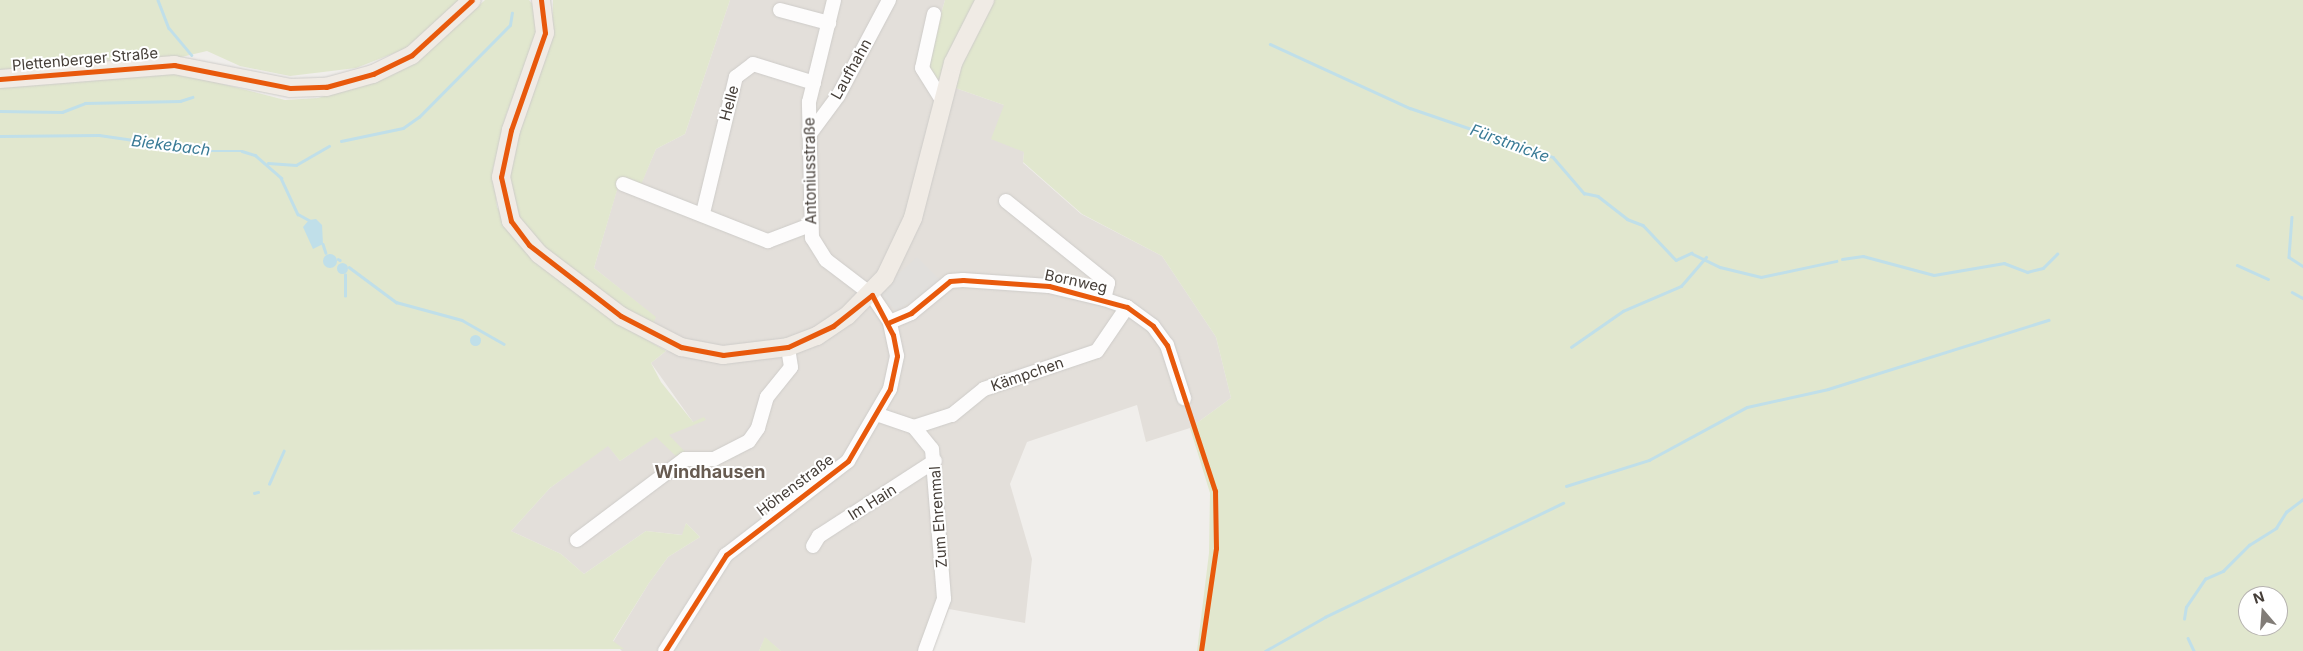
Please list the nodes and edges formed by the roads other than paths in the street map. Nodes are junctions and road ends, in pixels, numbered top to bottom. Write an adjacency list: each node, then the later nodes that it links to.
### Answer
1 (472, 0): 9 (main road, Plettenberger Straße)
2 (541, 0): 21 (main road)
3 (834, 0): 8 (street, Antoniusstraße)
4 (889, 0): 12 (street, Laufhahn)
5 (985, 0): 11 (main road)
6 (780, 10): 8 (street)
7 (934, 14): 11 (street)
8 (829, 23): 10 (street, Antoniusstraße)
9 (0, 79)
10 (814, 83): 12 (street, Antoniusstraße); 15 (street, Helle)
11 (941, 98): 17 (main road)
12 (810, 135): 16 (street, Antoniusstraße)
13 (623, 184): 15 (street)
14 (1006, 201): 18 (street)
15 (704, 213): 16 (street)
16 (810, 225): 17 (street, Antoniusstraße)
17 (872, 294): 20 (street, Höhenstraße); 21 (main road)
18 (1104, 299): 19 (street, Bornweg); 20 (street, Bornweg)
19 (1128, 307): 22 (street, Bornweg); 24 (street, Kämpchen)
20 (890, 322): 23 (street, Höhenstraße)
21 (788, 347): 26 (street)
22 (1184, 398)
23 (876, 414): 24 (street, Zum Ehrenmal); 28 (street, Höhenstraße)
24 (914, 427): 25 (street, Zum Ehrenmal)
25 (935, 461): 27 (street, Im Hain); 29 (street, Zum Ehrenmal)
26 (577, 540)
27 (813, 546)
28 (665, 651)
29 (924, 651)

